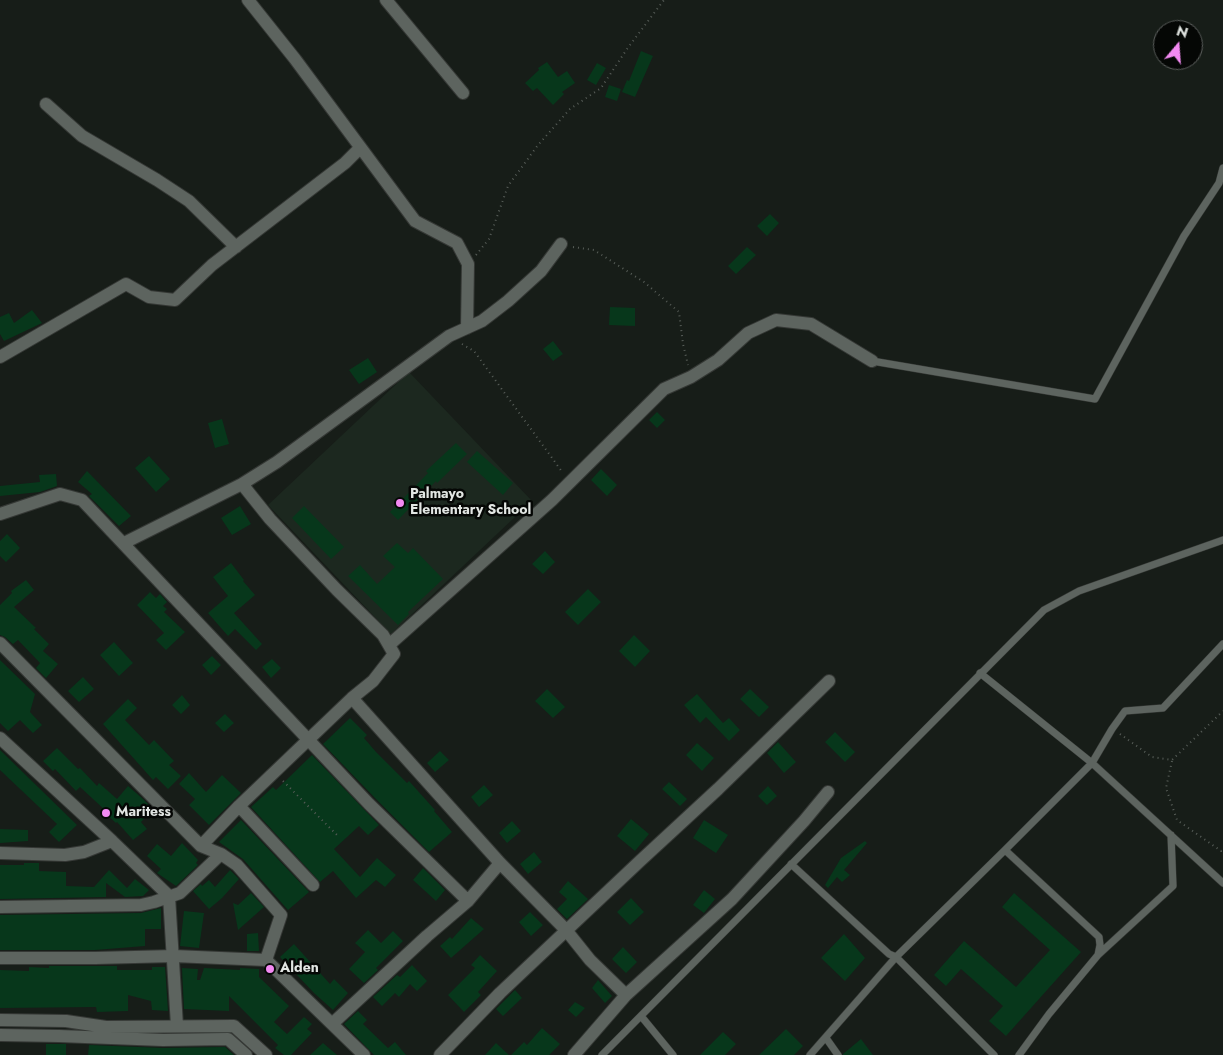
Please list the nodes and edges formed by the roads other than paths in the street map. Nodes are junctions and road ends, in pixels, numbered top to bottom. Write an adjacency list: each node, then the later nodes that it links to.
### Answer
1 (248, 0): 5 (street)
2 (386, 0): 3 (street)
3 (463, 93)
4 (46, 104): 8 (street)
5 (360, 148): 8 (street); 9 (street)
6 (1223, 168): 11 (lane)
7 (562, 244): 9 (street)
8 (236, 247): 10 (street)
9 (467, 328): 12 (street)
10 (0, 357)
11 (872, 361): 18 (street)
12 (242, 484): 15 (street); 18 (street)
13 (0, 514): 15 (street)
14 (1223, 540): 19 (lane)
15 (124, 543): 23 (street)
16 (0, 643): 29 (street)
17 (1223, 644): 24 (lane)
18 (389, 646): 21 (street)
19 (980, 673): 24 (lane); 34 (lane)
20 (829, 681): 40 (street)
21 (352, 698): 23 (street); 33 (street)
22 (0, 738): 28 (street)
23 (308, 740): 26 (street); 38 (street)
24 (1092, 763): 27 (lane); 30 (lane)
25 (828, 792): 46 (street)
26 (239, 806): 29 (street); 36 (street)
27 (1171, 835): 35 (lane); 41 (lane)
28 (112, 841): 31 (street); 37 (street)
29 (201, 846): 32 (street)
30 (1005, 850): 41 (lane); 43 (lane)
31 (0, 853)
32 (221, 854): 37 (street); 45 (street)
33 (500, 863): 38 (street); 40 (street)
34 (791, 864): 43 (lane); 47 (lane)
35 (1223, 883)
36 (313, 885)
37 (169, 896): 39 (street); 42 (street)
38 (468, 901): 49 (street)
39 (0, 907)
40 (566, 930): 46 (street); 55 (street)
41 (1098, 955): 65 (lane)
42 (174, 956): 44 (street); 45 (street); 50 (street)
43 (896, 957): 53 (lane); 56 (lane)
44 (0, 958)
45 (266, 960): 49 (street)
46 (626, 995): 60 (street)
47 (641, 1016): 61 (lane); 62 (lane)
48 (0, 1020): 51 (street)
49 (332, 1024): 59 (street)
50 (177, 1026): 51 (street); 58 (street)
51 (158, 1027): 54 (street)
52 (0, 1035): 54 (street)
53 (826, 1038): 63 (lane); 64 (lane)
54 (158, 1040): 57 (street)
55 (443, 1054)
56 (991, 1054)
57 (246, 1055)
58 (266, 1055)
59 (364, 1055)
60 (574, 1055)
61 (602, 1055)
62 (673, 1055)
63 (810, 1055)
64 (838, 1055)
65 (1019, 1055)

